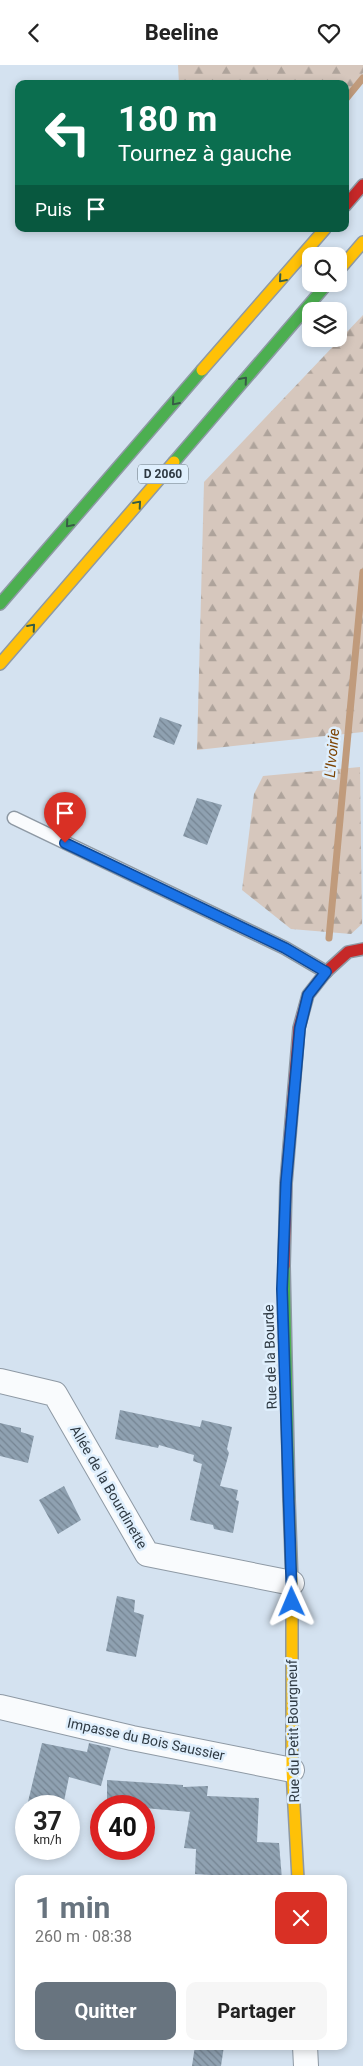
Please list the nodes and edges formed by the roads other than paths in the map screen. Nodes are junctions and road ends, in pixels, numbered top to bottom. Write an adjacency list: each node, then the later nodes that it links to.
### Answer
1 (363, 185): 2 (main road)
2 (349, 201)
3 (322, 232): 7 (main road, D 2060, one-way to 7)
4 (363, 242): 5 (main road)
5 (347, 261)
6 (319, 292): 8 (main road, D 2060, one-way to 6)
7 (0, 604)
8 (0, 664)
9 (14, 818): 11 (lane)
10 (363, 949): 11 (main road, Rue de la Bourde)
11 (326, 972): 13 (main road, Rue de la Bourde)
12 (0, 1381): 13 (street, Allée de la Bourdinette)
13 (292, 1583): 15 (main road, Rue du Petit Bourgneuf)
14 (0, 1707): 15 (street, Impasse du Bois Saussier)
15 (292, 1770): 16 (main road, Rue du Petit Bourgneuf)
16 (298, 1875)
17 (305, 2050): 18 (street)
18 (306, 2066)

